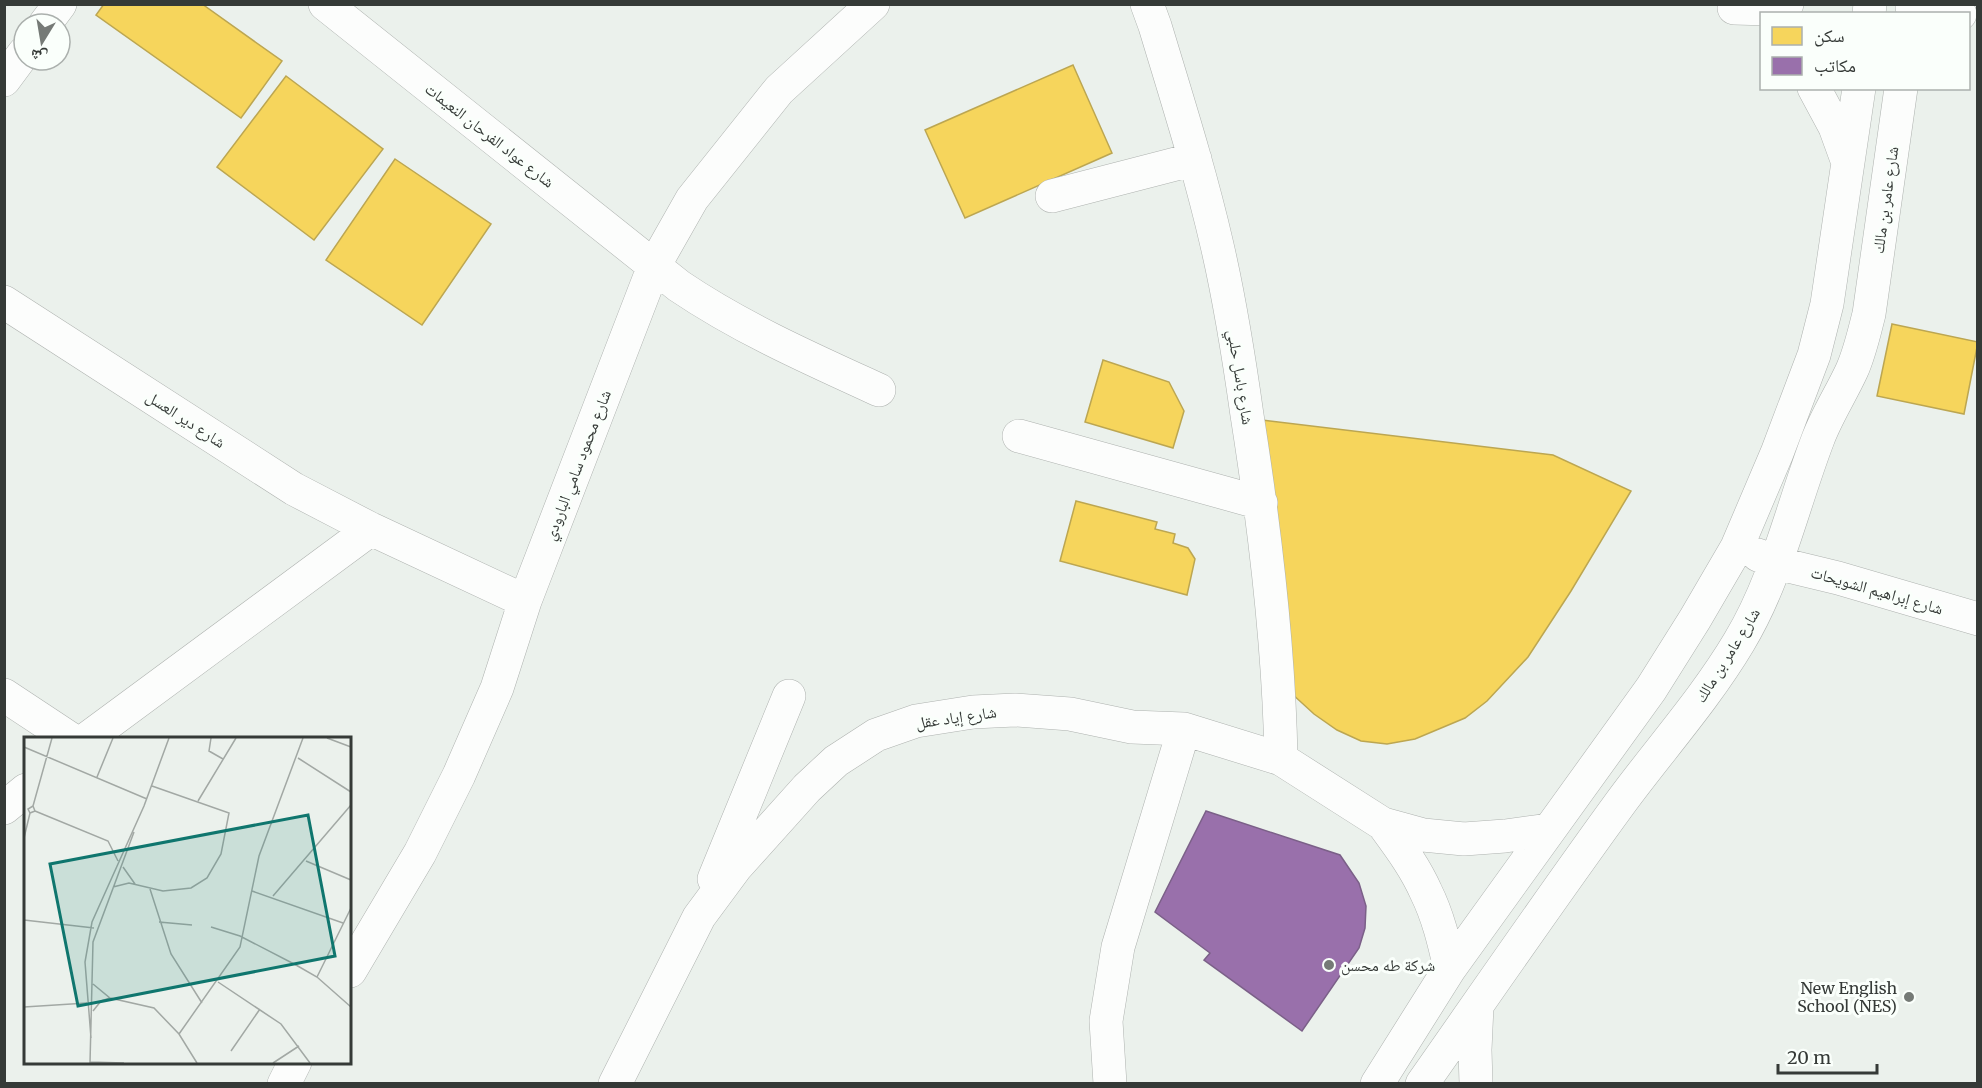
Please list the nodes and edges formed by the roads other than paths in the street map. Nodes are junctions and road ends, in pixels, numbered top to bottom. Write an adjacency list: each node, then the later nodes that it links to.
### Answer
1 (326, 4): 15 (street, شارع عواد الفرحان النعيمات)
2 (873, 4): 15 (street, شارع محمود سامي البارودي)
3 (1147, 4): 12 (street, شارع باسل حلبي)
4 (1787, 4): 5 (street)
5 (1729, 6): 8 (street)
6 (1911, 8): 7 (street)
7 (1944, 12)
8 (1760, 28)
9 (1816, 90): 13 (street)
10 (1859, 90): 13 (street)
11 (1901, 90): 22 (street, شارع عامر بن مالك)
12 (1195, 159): 14 (street); 19 (street, شارع باسل حلبي)
13 (1849, 164): 21 (street)
14 (1052, 196)
15 (654, 266): 17 (street, شارع عواد الفرحان النعيمات); 23 (street, شارع محمود سامي البارودي)
16 (4, 302): 20 (street, شارع دير العسل)
17 (879, 390)
18 (1019, 436): 19 (street)
19 (1261, 503): 30 (street, شارع باسل حلبي)
20 (371, 529): 23 (street, شارع دير العسل); 29 (street)
21 (1737, 547): 22 (street, شارع إبراهيم الشويحات); 34 (street)
22 (1776, 563): 24 (street, شارع إبراهيم الشويحات); 38 (street, شارع عامر بن مالك)
23 (525, 601): 37 (street, شارع محمود سامي البارودي)
24 (1977, 619)
25 (4, 695): 28 (street)
26 (789, 696): 35 (street)
27 (1184, 729): 30 (street, شارع إياد عقل); 35 (street, شارع إياد عقل); 42 (street)
28 (67, 737)
29 (89, 737)
30 (1281, 759): 33 (street, شارع إياد عقل)
31 (24, 792): 32 (street)
32 (4, 808)
33 (1383, 824): 34 (street, شارع إياد عقل); 36 (street, شارع إياد عقل)
34 (1549, 830): 36 (street)
35 (699, 917): 41 (street, شارع إياد عقل)
36 (1450, 968): 43 (street)
37 (351, 969)
38 (1477, 1005): 44 (street, شارع عامر بن مالك); 45 (street)
39 (294, 1064): 40 (street)
40 (284, 1083)
41 (615, 1083)
42 (1110, 1083)
43 (1377, 1083)
44 (1422, 1083)
45 (1476, 1083)

